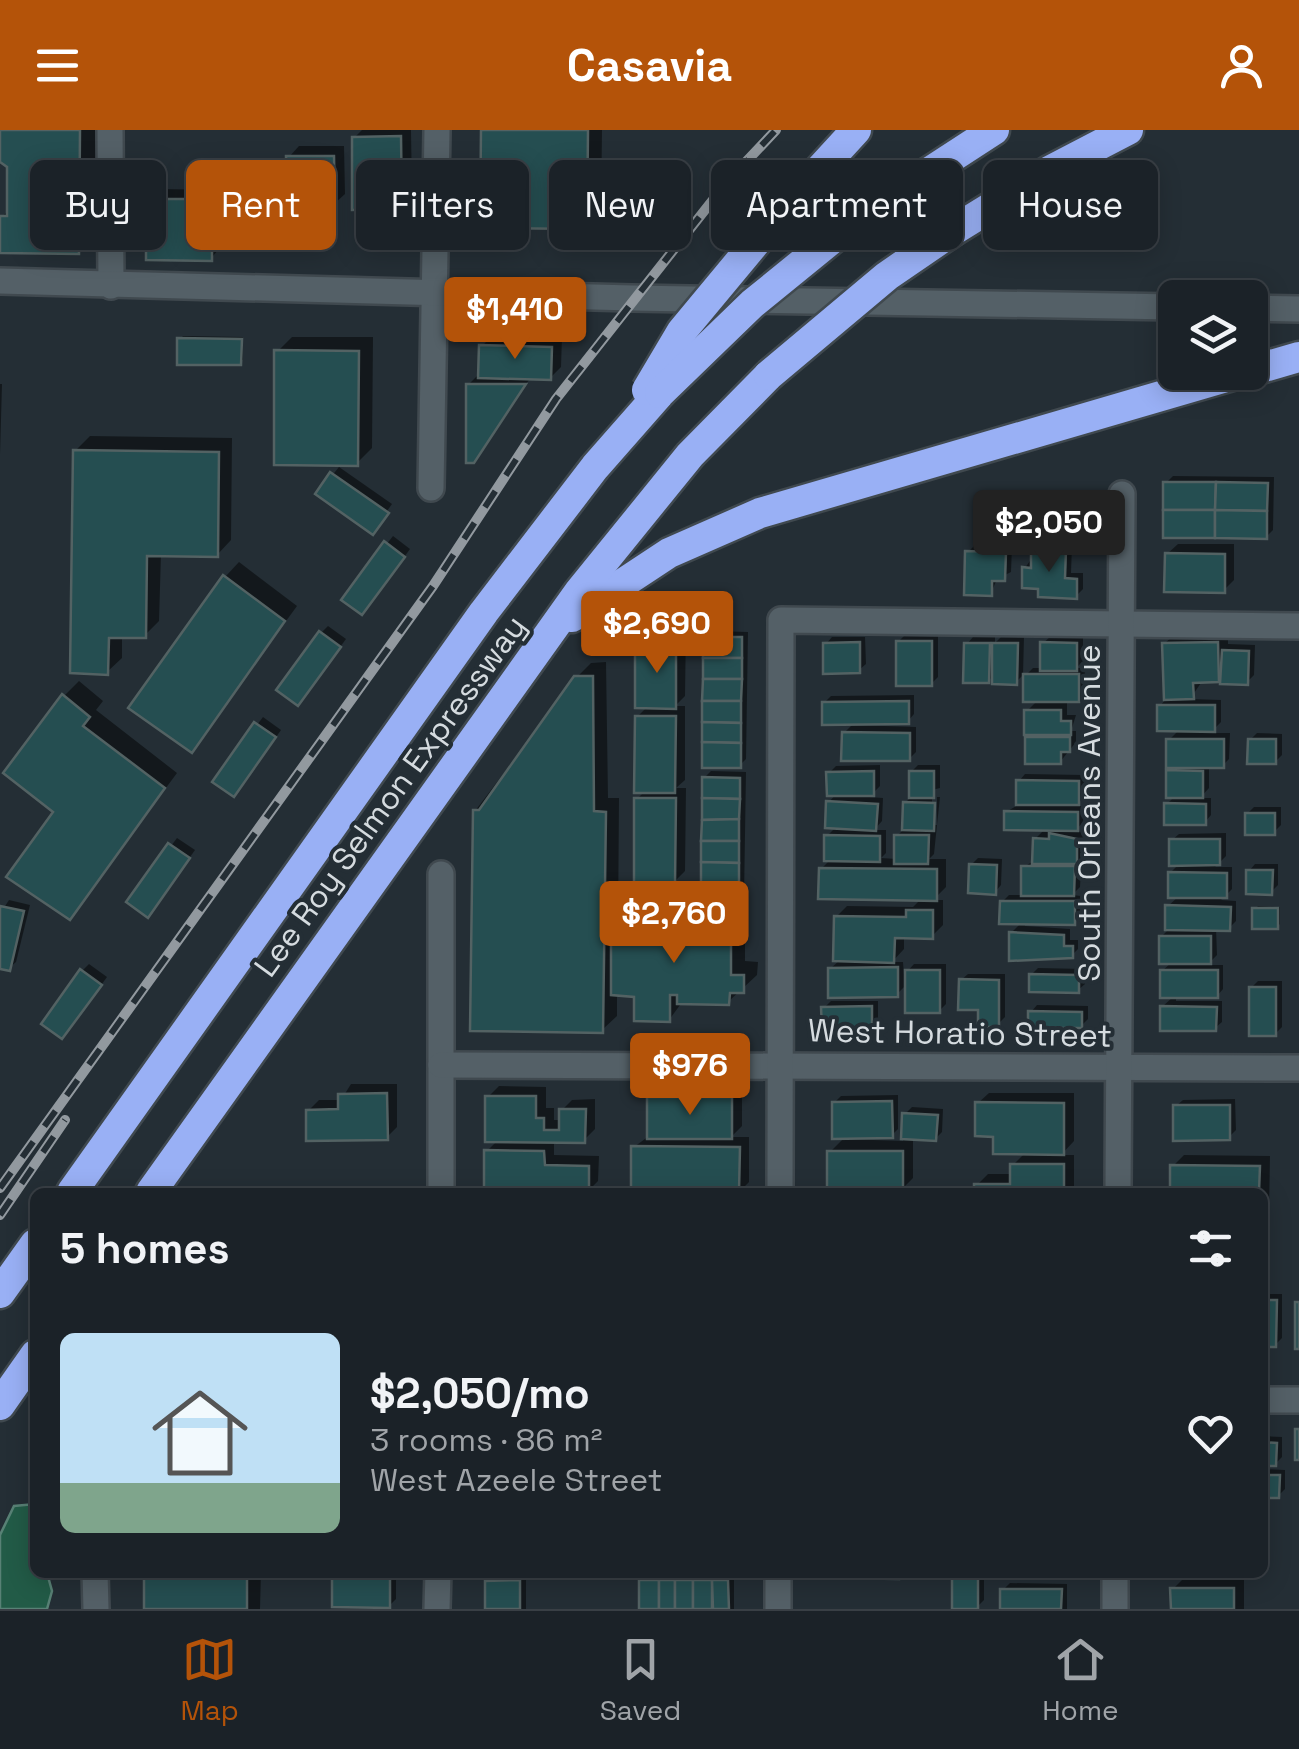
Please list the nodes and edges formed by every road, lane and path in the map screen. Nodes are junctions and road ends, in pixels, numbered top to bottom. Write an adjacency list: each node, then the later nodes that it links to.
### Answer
1 (110, 130): 7 (street)
2 (437, 130): 8 (street)
3 (856, 130): 15 (highway, bridge)
4 (994, 130): 15 (highway, Lee Roy Selmon Expressway, bridge)
5 (1128, 130): 20 (highway, Lee Roy Selmon Expressway, bridge)
6 (0, 281): 7 (street)
7 (111, 286): 8 (street)
8 (435, 292): 9 (street); 16 (street)
9 (1158, 307)
10 (1268, 308): 11 (street)
11 (1299, 309)
12 (1299, 357): 13 (highway)
13 (1268, 366)
14 (1180, 390): 20 (highway)
15 (653, 392): 26 (highway, Lee Roy Selmon Expressway)
16 (431, 488)
17 (1122, 494): 18 (street, South Orleans Avenue)
18 (1123, 624): 19 (street); 22 (street); 24 (street, South Orleans Avenue)
19 (1299, 626)
20 (546, 638): 27 (highway, Lee Roy Selmon Expressway)
21 (441, 874): 23 (street)
22 (781, 1063): 23 (street, West Horatio Street); 24 (street, West Horatio Street); 29 (street)
23 (441, 1065): 28 (street)
24 (1119, 1067): 25 (street, West Horatio Street); 30 (street, South Orleans Avenue)
25 (1299, 1068)
26 (75, 1188)
27 (154, 1188)
28 (441, 1188)
29 (780, 1188)
30 (1118, 1188)
31 (30, 1251): 32 (highway)
32 (0, 1293)
33 (30, 1362): 36 (highway)
34 (1268, 1400): 35 (street)
35 (1299, 1400)
36 (0, 1404)
37 (96, 1578): 41 (street)
38 (438, 1578): 42 (street)
39 (778, 1578): 43 (street)
40 (1115, 1578): 44 (street)
41 (96, 1609)
42 (437, 1609)
43 (778, 1609)
44 (1114, 1609)

